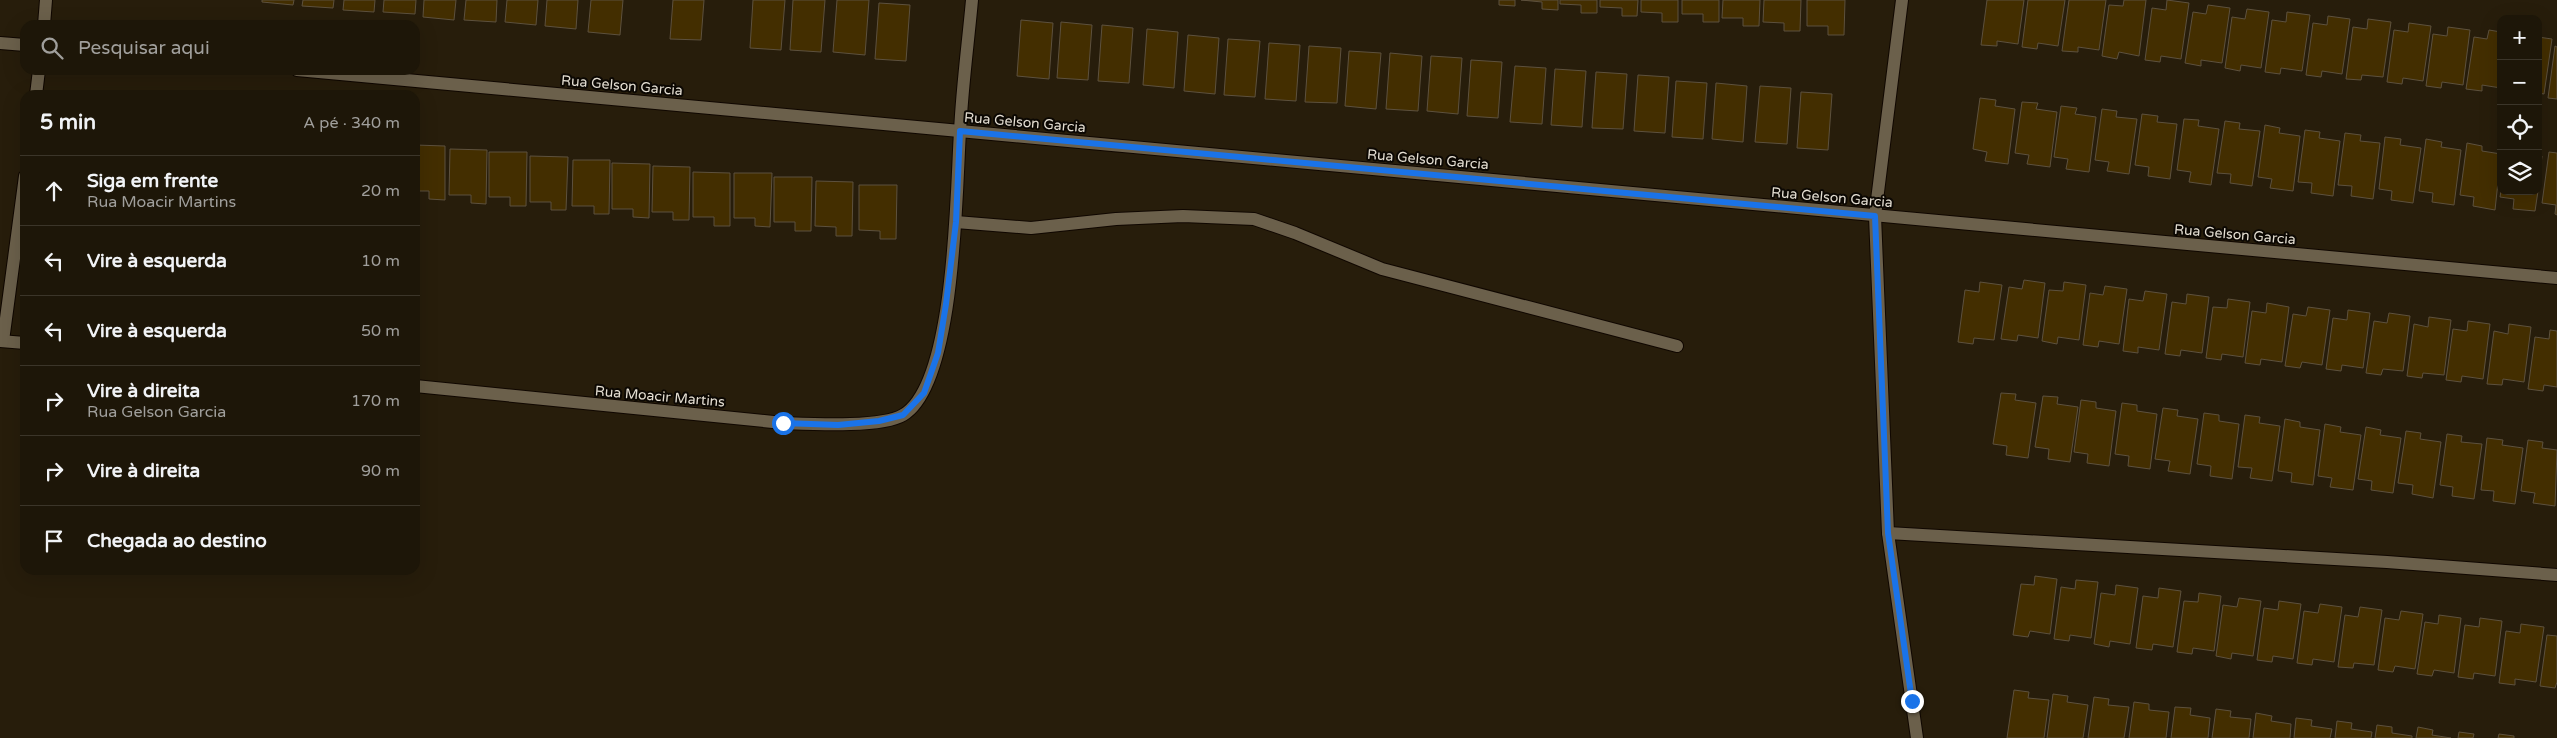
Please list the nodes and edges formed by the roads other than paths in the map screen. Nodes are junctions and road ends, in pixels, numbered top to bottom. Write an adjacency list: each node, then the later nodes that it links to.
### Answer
1 (46, 0): 4 (street)
2 (972, 0): 10 (street)
3 (1902, 0): 12 (street)
4 (44, 20)
5 (0, 42): 6 (street)
6 (20, 44)
7 (38, 75): 9 (street)
8 (351, 75): 10 (street, Rua Gelson Garcia)
9 (37, 90)
10 (960, 131): 12 (street, Rua Gelson Garcia); 13 (street)
11 (20, 212): 15 (street)
12 (1875, 216): 14 (street, Rua Gelson Garcia); 19 (street)
13 (956, 222): 17 (street); 18 (street, Rua Moacir Martins)
14 (2557, 278)
15 (2, 341): 16 (street)
16 (20, 343)
17 (1676, 346)
18 (420, 387)
19 (1888, 533): 20 (street); 21 (street)
20 (2557, 575)
21 (1917, 738)

